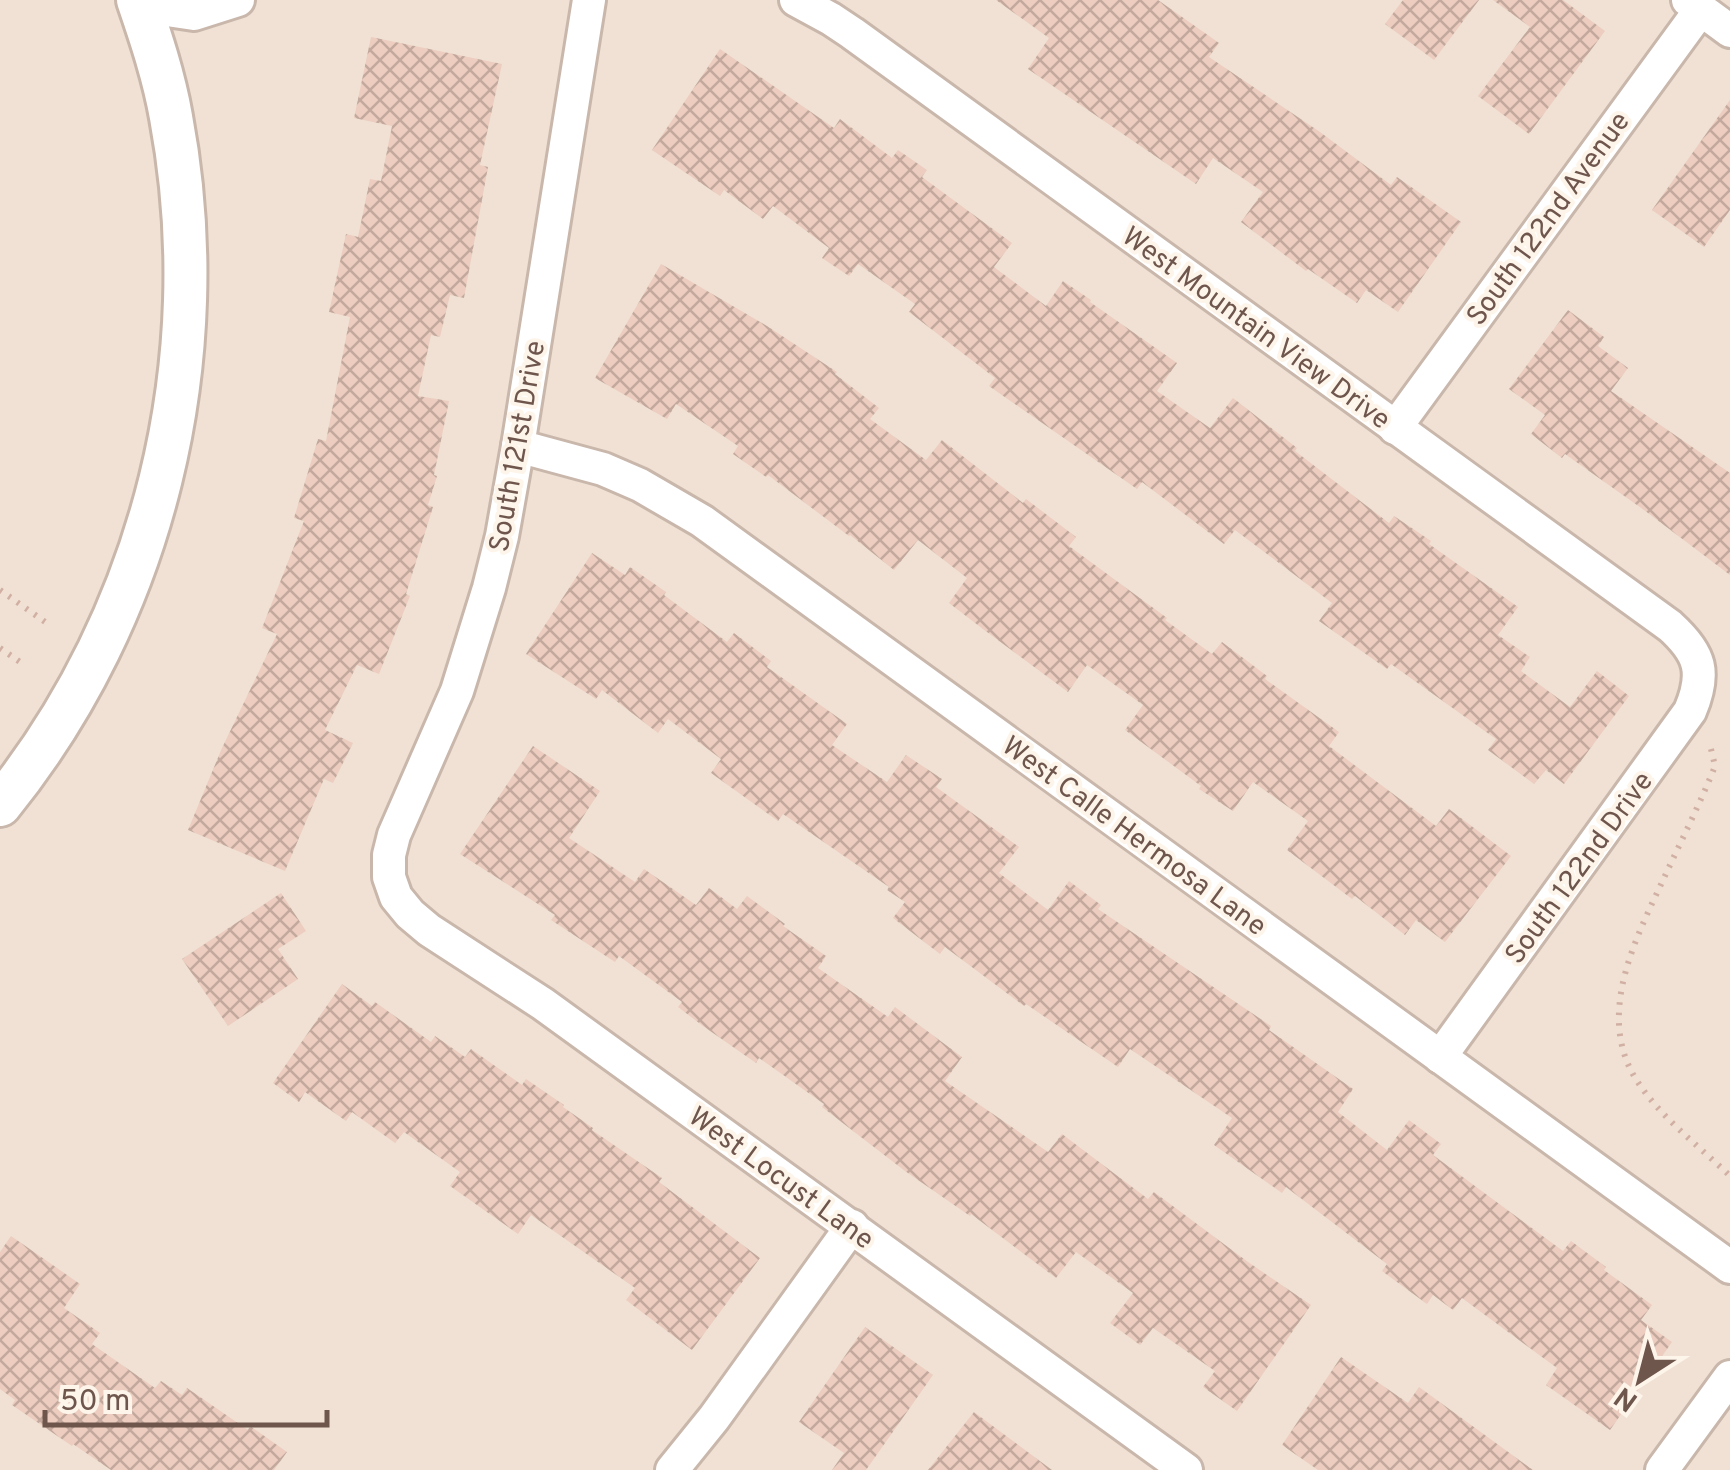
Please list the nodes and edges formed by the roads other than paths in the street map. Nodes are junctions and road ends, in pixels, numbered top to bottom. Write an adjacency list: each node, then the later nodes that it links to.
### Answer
1 (238, 0): 4 (street)
2 (589, 0): 8 (street, South 121st Drive)
3 (796, 0): 7 (street, West Mountain View Drive)
4 (142, 2): 10 (street)
5 (1694, 5): 6 (street); 7 (street, South 122nd Avenue)
6 (1730, 31)
7 (1395, 428): 9 (street, West Mountain View Drive)
8 (518, 446): 11 (street, South 121st Drive); 12 (street, West Calle Hermosa Lane)
9 (1700, 672): 12 (street, South 122nd Drive)
10 (0, 805)
11 (389, 877): 13 (street, West Locust Lane)
12 (1440, 1057): 14 (street, West Calle Hermosa Lane)
13 (852, 1226): 16 (street); 17 (street, West Locust Lane)
14 (1730, 1267)
15 (1730, 1377): 18 (street)
16 (672, 1470)
17 (1186, 1470)
18 (1662, 1470)

